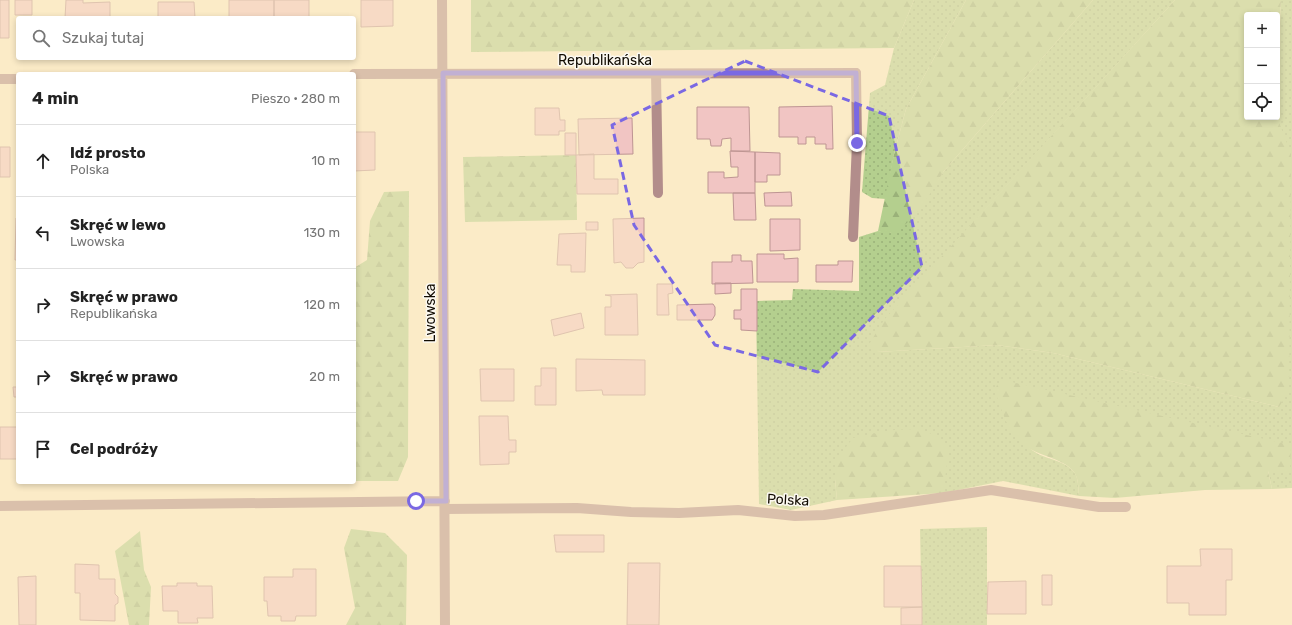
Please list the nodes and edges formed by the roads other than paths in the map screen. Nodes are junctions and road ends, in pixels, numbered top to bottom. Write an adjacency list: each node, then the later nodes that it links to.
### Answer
1 (442, 0): 2 (street, Lwowska)
2 (443, 73): 3 (street, Republikańska); 4 (street, Republikańska); 9 (street, Lwowska)
3 (356, 74)
4 (656, 74): 7 (street); 8 (street, Republikańska)
5 (0, 79): 6 (street)
6 (16, 79)
7 (658, 193)
8 (853, 237)
9 (446, 505): 10 (street, Polska); 11 (street, Polska); 12 (street, Lwowska)
10 (0, 506)
11 (1126, 507)
12 (445, 625)

